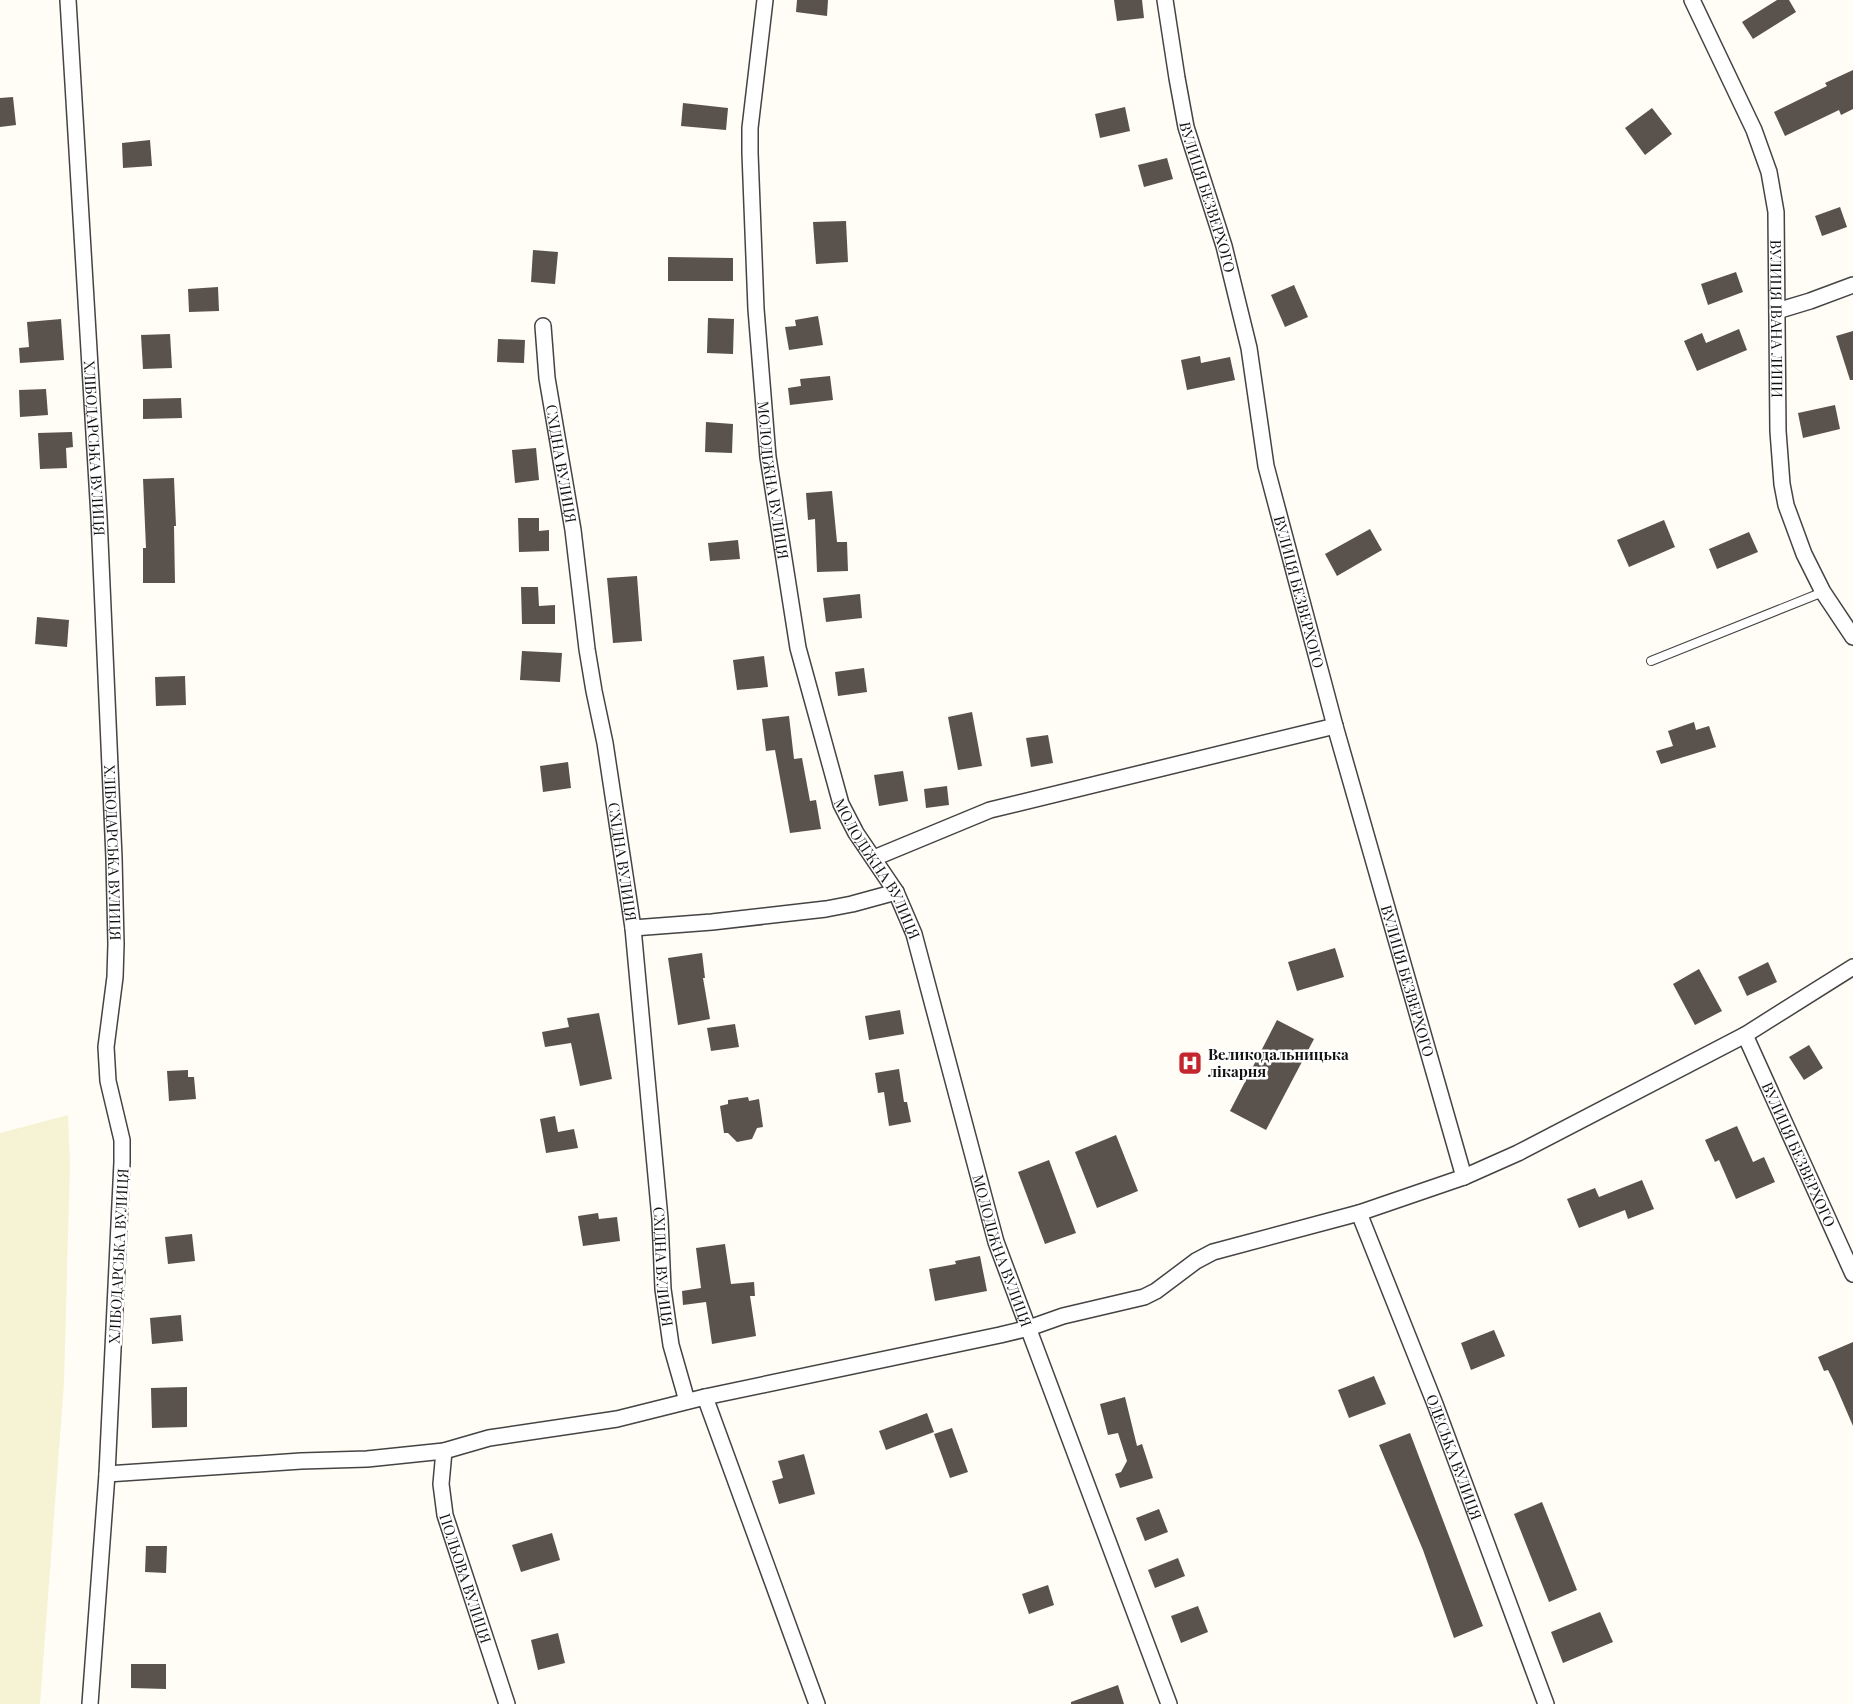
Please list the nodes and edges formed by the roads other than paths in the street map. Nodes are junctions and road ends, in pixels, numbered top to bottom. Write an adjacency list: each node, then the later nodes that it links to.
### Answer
1 (68, 0): 24 (street, ХЛІБОДАРСЬКА ВУЛИЦЯ)
2 (765, 0): 12 (street, МОЛОДІЖНА ВУЛИЦЯ)
3 (1165, 0): 11 (street, ВУЛИЦЯ БЕЗВЕРХОГО)
4 (1692, 0): 6 (street, ВУЛИЦЯ ІВАНА ЛИПИ)
5 (1853, 285): 6 (street)
6 (1777, 311): 8 (street, ВУЛИЦЯ ІВАНА ЛИПИ)
7 (543, 326): 14 (street, СХІДНА ВУЛИЦЯ)
8 (1823, 592): 9 (street, ВУЛИЦЯ ІВАНА ЛИПИ); 10 (lane)
9 (1853, 637)
10 (1650, 661)
11 (1335, 726): 12 (street); 17 (street, ВУЛИЦЯ БЕЗВЕРХОГО)
12 (874, 858): 13 (street, МОЛОДІЖНА ВУЛИЦЯ)
13 (896, 892): 14 (street); 20 (street, МОЛОДІЖНА ВУЛИЦЯ)
14 (633, 928): 22 (street, СХІДНА ВУЛИЦЯ)
15 (1853, 967): 16 (street)
16 (1745, 1035): 17 (street); 19 (street, ВУЛИЦЯ БЕЗВЕРХОГО)
17 (1464, 1176): 18 (street)
18 (1359, 1213): 20 (street); 29 (street, ОДЕСЬКА ВУЛИЦЯ)
19 (1853, 1274)
20 (1029, 1328): 21 (street); 28 (street, МОЛОДІЖНА ВУЛИЦЯ)
21 (704, 1397): 22 (street); 27 (street)
22 (687, 1401): 23 (street)
23 (444, 1450): 24 (street); 26 (street, ПОЛЬОВА ВУЛИЦЯ)
24 (107, 1474): 25 (street, ХЛІБОДАРСЬКА ВУЛИЦЯ)
25 (90, 1704)
26 (507, 1704)
27 (817, 1704)
28 (1169, 1704)
29 (1546, 1704)

